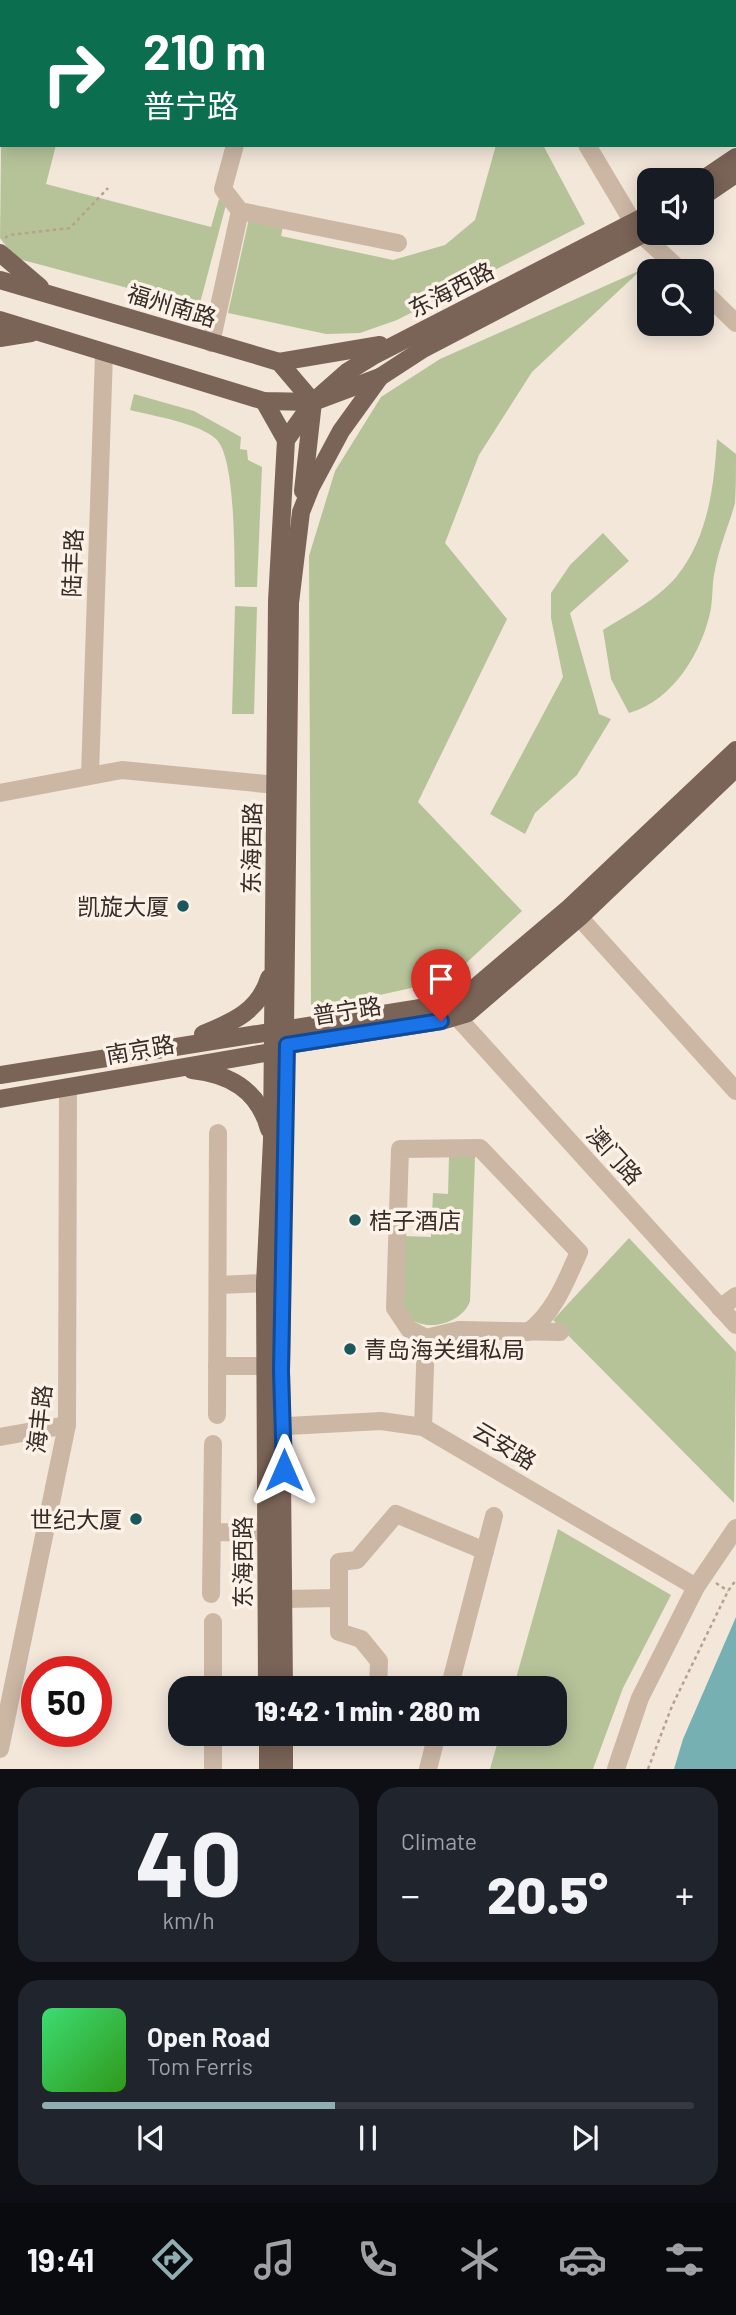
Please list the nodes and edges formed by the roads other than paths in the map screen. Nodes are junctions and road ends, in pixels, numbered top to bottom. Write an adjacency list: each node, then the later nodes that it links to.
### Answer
1 (234, 147): 7 (street)
2 (588, 147): 8 (street)
3 (736, 157): 4 (main road)
4 (714, 172)
5 (736, 174): 6 (main road)
6 (714, 189)
7 (240, 212): 11 (street); 23 (street)
8 (637, 216)
9 (637, 229): 22 (main road, 东海西路)
10 (637, 230): 26 (main road, 东海西路)
11 (398, 243)
12 (2, 245): 16 (main road)
13 (660, 245): 14 (street)
14 (671, 259)
15 (0, 280): 16 (main road, 福州南路)
16 (48, 294): 23 (main road, 福州南路)
17 (714, 302): 19 (street)
18 (0, 320): 20 (main road)
19 (736, 323)
20 (36, 333): 21 (main road); 24 (main road)
21 (0, 338)
22 (407, 338): 25 (main road); 28 (main road, 东海西路)
23 (211, 343): 25 (main road, 福州南路)
24 (104, 354): 27 (main road); 33 (street, 陆丰路)
25 (279, 362): 28 (main road)
26 (380, 377): 28 (main road); 30 (main road, 东海西路)
27 (264, 401): 28 (main road); 29 (main road)
28 (313, 402): 29 (main road, 东海西路); 30 (main road)
29 (286, 440): 34 (main road, 东海西路)
30 (301, 512): 39 (main road, 东海西路)
31 (736, 750): 36 (main road)
32 (736, 768): 36 (main road)
33 (90, 775): 34 (street); 35 (street)
34 (276, 785): 37 (main road, 东海西路)
35 (0, 793)
36 (575, 912): 38 (main road); 44 (street)
37 (273, 965): 39 (main road, 东海西路); 40 (main road)
38 (452, 1011): 39 (main road, 普宁路); 51 (street, 澳门路)
39 (279, 1039): 40 (main road, 南京路); 41 (main road, 南京路); 47 (main road, 东海西路); 60 (main road, 东海西路)
40 (171, 1046): 42 (main road, 南京路)
41 (174, 1069): 43 (main road, 南京路); 47 (main road)
42 (0, 1075)
43 (68, 1087): 45 (main road, 南京路); 59 (street, 海丰路)
44 (736, 1091)
45 (0, 1099)
46 (218, 1132): 49 (street)
47 (272, 1140): 48 (main road, 东海西路)
48 (265, 1283): 49 (street); 57 (main road, 东海西路)
49 (218, 1285): 56 (street)
50 (736, 1296): 51 (street)
51 (720, 1308): 52 (street, 澳门路)
52 (736, 1325)
53 (528, 1332): 54 (street); 55 (street); 55 (street)
54 (559, 1332)
55 (426, 1338): 61 (street)
56 (217, 1366): 57 (street); 58 (street)
57 (265, 1366): 60 (main road, 东海西路)
58 (217, 1415)
59 (67, 1425): 62 (street); 83 (street, 海丰路)
60 (275, 1426): 61 (street, 云安路); 67 (main road, 东海西路); 72 (main road, 东海西路)
61 (423, 1427): 69 (street, 云安路)
62 (0, 1437)
63 (213, 1444): 66 (street)
64 (494, 1516): 68 (street)
65 (736, 1528): 69 (street)
66 (212, 1532): 67 (street); 70 (street)
67 (266, 1533): 75 (main road, 东海西路)
68 (485, 1551): 71 (street); 78 (street)
69 (696, 1587): 88 (street)
70 (211, 1594)
71 (338, 1598): 72 (street); 77 (street)
72 (284, 1599): 76 (main road, 东海西路)
73 (213, 1622): 74 (street)
74 (213, 1676)
75 (267, 1676)
76 (284, 1676)
77 (378, 1676)
78 (452, 1676)
79 (213, 1746): 84 (street)
80 (268, 1746): 85 (main road)
81 (284, 1746): 86 (main road)
82 (434, 1746): 87 (street)
83 (0, 1749)
84 (213, 1769)
85 (268, 1769)
86 (284, 1769)
87 (428, 1769)
88 (616, 1769)

